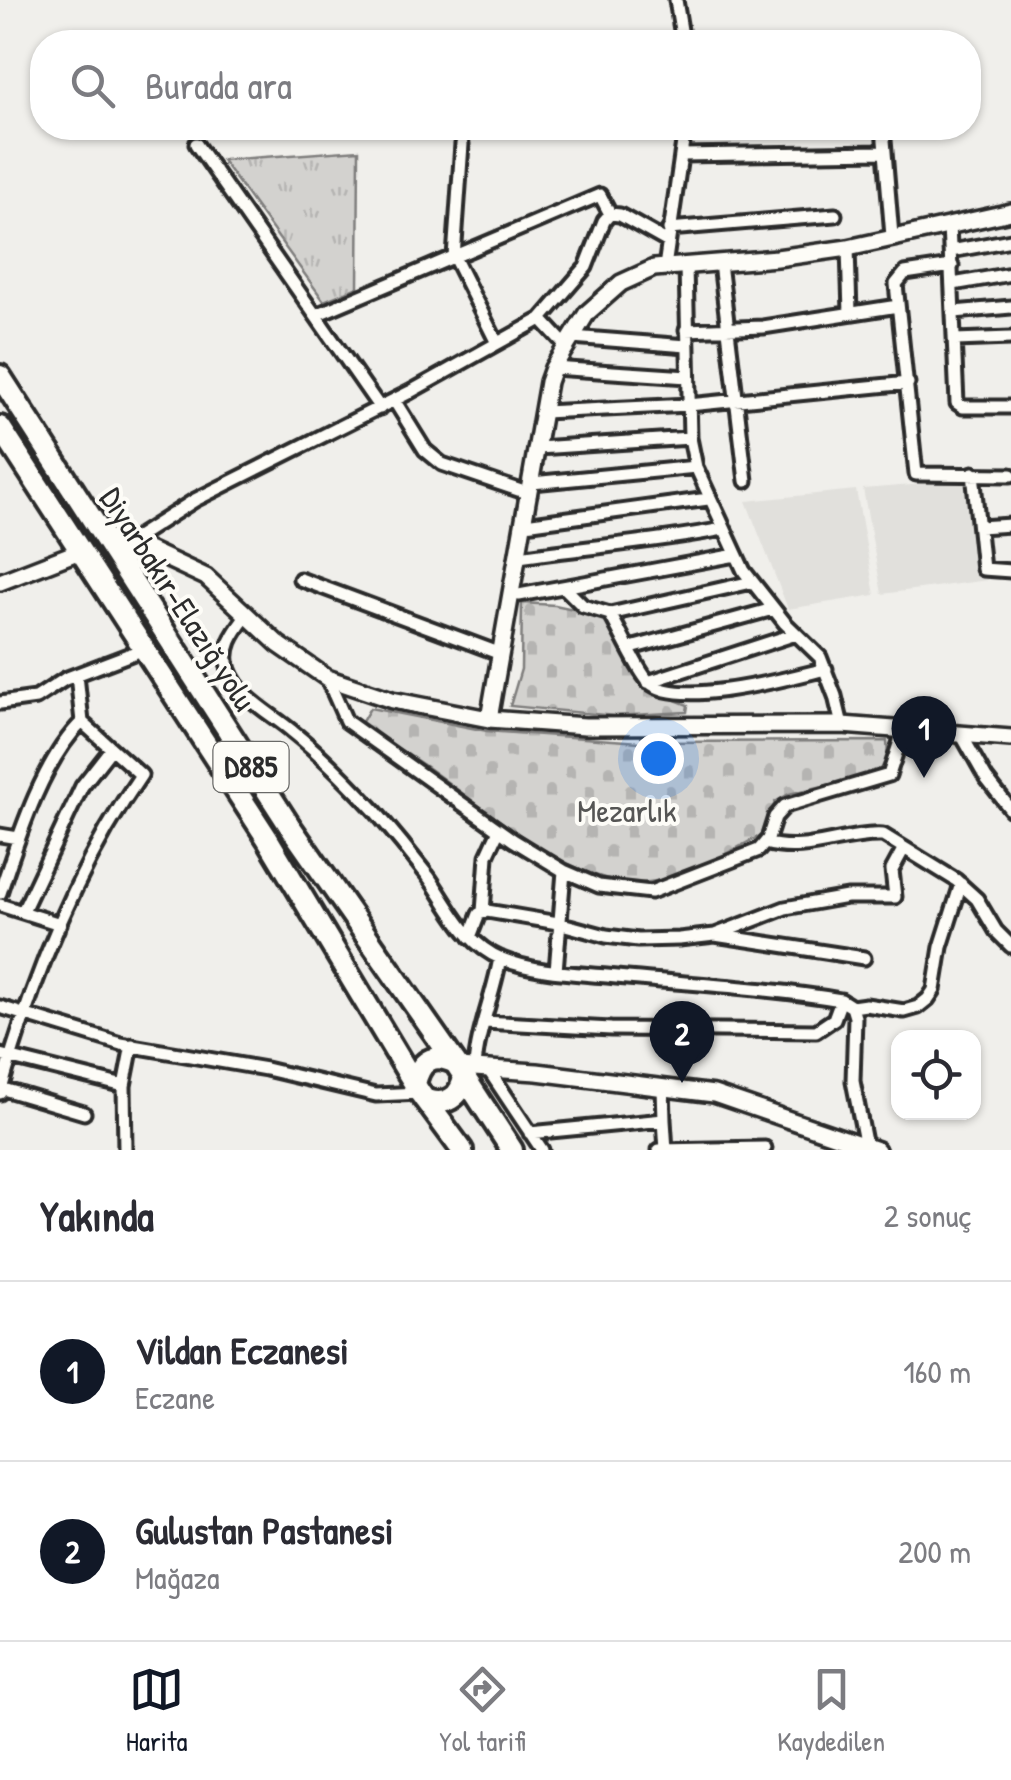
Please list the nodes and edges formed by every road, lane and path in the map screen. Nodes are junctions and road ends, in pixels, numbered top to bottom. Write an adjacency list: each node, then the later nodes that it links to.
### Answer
1 (676, 0): 2 (street)
2 (681, 30)
3 (683, 140): 8 (street)
4 (883, 140): 7 (street)
5 (196, 144): 29 (street)
6 (462, 144): 18 (street)
7 (884, 152): 8 (street); 14 (street)
8 (681, 155): 13 (street)
9 (1011, 212): 12 (street)
10 (610, 214): 13 (street); 18 (street); 30 (street)
11 (835, 215): 13 (street)
12 (949, 224): 14 (street); 17 (street)
13 (669, 235): 22 (street)
14 (892, 236): 16 (street)
15 (1011, 240): 17 (street)
16 (848, 248): 19 (street); 28 (street)
17 (951, 251): 21 (street)
18 (454, 256): 29 (street); 36 (street)
19 (720, 263): 20 (street); 31 (street)
20 (686, 266): 22 (street); 32 (street)
21 (952, 266): 24 (street); 25 (street)
22 (665, 267): 35 (street)
23 (1011, 274): 24 (street)
24 (953, 284): 27 (street)
25 (898, 306): 28 (street); 41 (street)
26 (1011, 307): 27 (street)
27 (954, 312): 34 (street)
28 (850, 313): 31 (street)
29 (316, 315): 46 (street)
30 (541, 318): 35 (street); 36 (street)
31 (728, 328): 32 (street); 43 (street)
32 (686, 330): 37 (street)
33 (1011, 338): 34 (street)
34 (954, 340): 45 (street)
35 (570, 342): 37 (street); 38 (street)
36 (497, 343): 42 (street)
37 (687, 346): 40 (street)
38 (553, 368): 40 (street); 47 (street)
39 (0, 376): 61 (highway, Diyarbakır-Elazığ yolu / D885)
40 (688, 377): 44 (street)
41 (908, 383): 43 (street); 52 (street)
42 (394, 400): 46 (street); 55 (street)
43 (736, 402): 44 (street); 54 (street)
44 (689, 405): 47 (street); 49 (street)
45 (1011, 407)
46 (380, 408): 62 (street)
47 (544, 412): 50 (street)
48 (0, 427): 63 (highway, Diyarbakır-Elazığ yolu / D885)
49 (690, 438): 50 (street); 51 (street)
50 (538, 448): 55 (street)
51 (696, 467): 55 (street); 56 (street)
52 (973, 473): 53 (street); 59 (street)
53 (1011, 475)
54 (746, 481)
55 (531, 488): 57 (street)
56 (708, 499): 57 (street); 60 (street)
57 (525, 524): 64 (street)
58 (1011, 525): 59 (street)
59 (979, 528): 66 (street)
60 (723, 529): 64 (street); 65 (street)
61 (101, 537): 62 (street); 117 (highway, Diyarbakır-Elazığ yolu / D885)
62 (126, 544): 74 (street)
63 (80, 551): 68 (street); 77 (highway, Diyarbakır-Elazığ yolu / D885)
64 (519, 556): 78 (street)
65 (736, 556): 69 (street); 70 (street)
66 (1011, 572)
67 (300, 579): 78 (street)
68 (0, 582)
69 (752, 582): 72 (street); 73 (street)
70 (564, 587): 71 (street); 73 (street)
71 (519, 595)
72 (773, 608): 75 (street); 76 (street)
73 (610, 614): 76 (street)
74 (247, 615): 81 (street); 106 (street)
75 (796, 634): 79 (street); 82 (street)
76 (630, 648): 82 (street)
77 (144, 649): 80 (street); 121 (highway, Diyarbakır-Elazığ yolu / D885)
78 (501, 654): 84 (street)
79 (826, 669): 82 (street); 86 (street)
80 (77, 674): 83 (street); 85 (street)
81 (328, 678): 84 (street); 92 (street)
82 (648, 682)
83 (0, 704)
84 (489, 719): 86 (street)
85 (82, 722): 90 (street); 94 (street)
86 (842, 726): 87 (street)
87 (904, 730): 88 (street); 95 (street)
88 (962, 734): 89 (street); 91 (street)
89 (1011, 738)
90 (111, 749): 101 (street); 103 (street)
91 (1011, 810)
92 (499, 830): 97 (street); 102 (street)
93 (0, 835): 94 (street)
94 (18, 838): 99 (street)
95 (765, 843): 96 (street); 97 (street)
96 (904, 848): 98 (street); 105 (street)
97 (564, 871): 104 (street)
98 (961, 884): 107 (street); 111 (street)
99 (0, 892)
100 (0, 905): 101 (street)
101 (23, 912): 103 (street)
102 (483, 912): 104 (street); 106 (street)
103 (60, 924): 113 (street)
104 (558, 924): 105 (street); 110 (street)
105 (715, 936): 109 (street)
106 (470, 937): 108 (street)
107 (1011, 946)
108 (500, 958): 110 (street); 114 (street)
109 (864, 958)
110 (556, 971): 111 (street)
111 (846, 1004): 114 (street); 126 (street)
112 (0, 1007): 113 (street)
113 (26, 1014): 115 (street); 116 (street)
114 (484, 1022): 117 (street)
115 (132, 1045): 118 (street); 121 (street)
116 (5, 1056): 118 (street); 120 (street)
117 (468, 1069): 119 (street); 121 (highway); 121 (highway); 124 (street); 129 (highway, Diyarbakır-Elazığ yolu / D885)
118 (124, 1086): 127 (street)
119 (663, 1088): 123 (street); 126 (street)
120 (0, 1090): 122 (street)
121 (420, 1092): 128 (highway, Diyarbakır-Elazığ yolu / D885)
122 (84, 1112)
123 (664, 1120): 124 (street); 131 (street)
124 (530, 1133): 130 (street)
125 (765, 1148): 131 (street)
126 (871, 1148)
127 (125, 1150)
128 (462, 1150)
129 (512, 1150)
130 (542, 1150)
131 (667, 1150)

